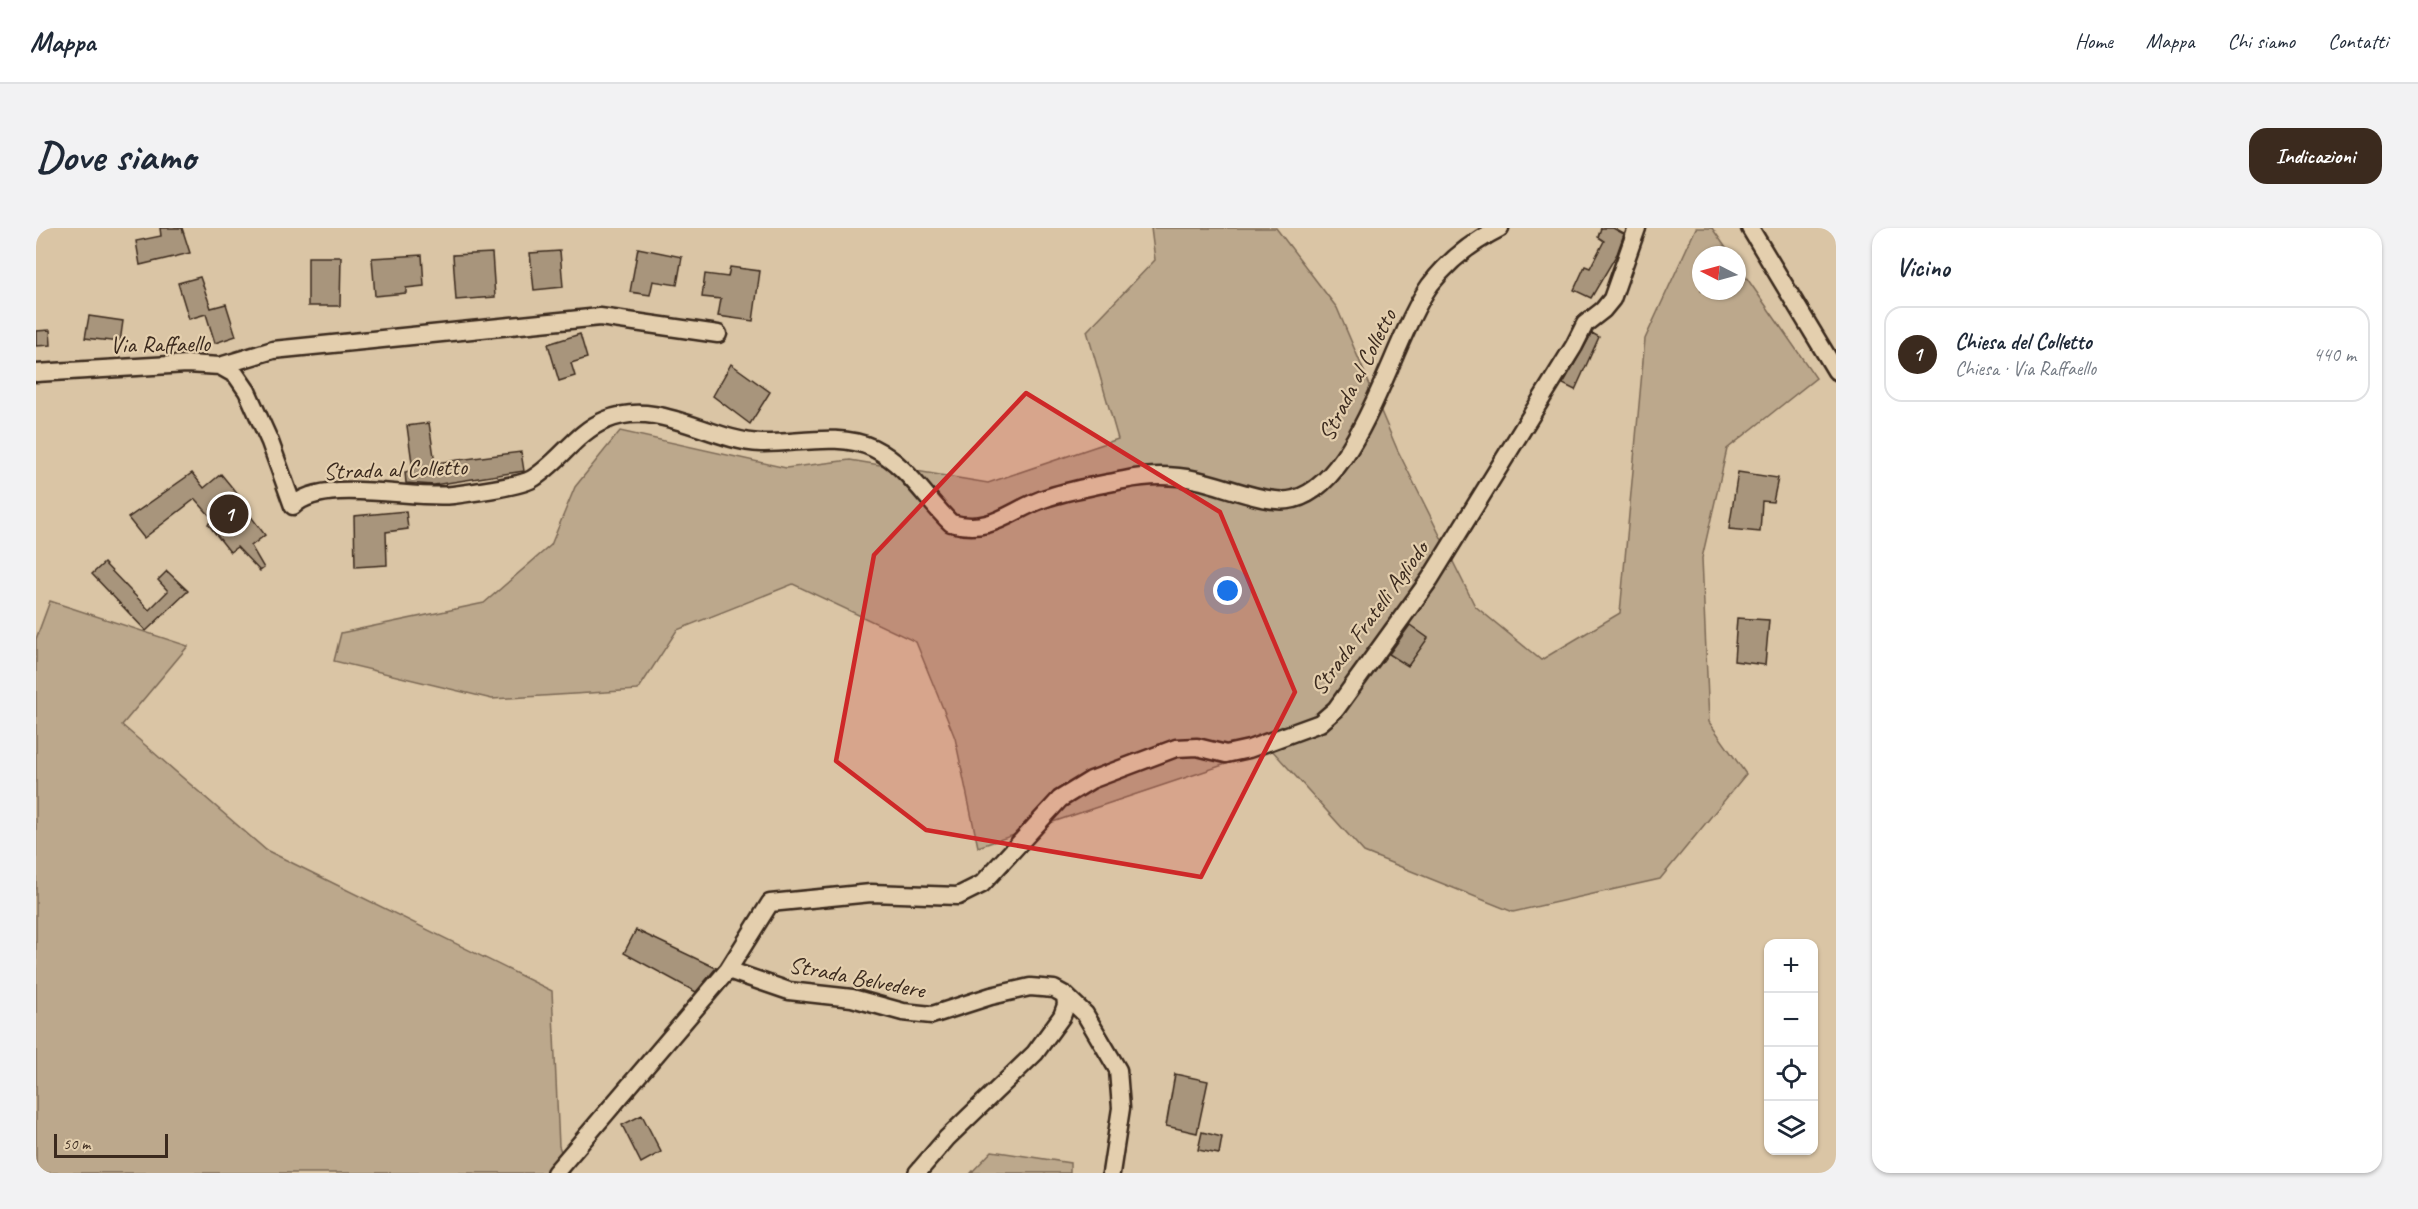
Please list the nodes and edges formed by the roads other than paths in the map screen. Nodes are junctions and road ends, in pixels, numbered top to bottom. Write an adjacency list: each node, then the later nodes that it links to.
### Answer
1 (1500, 228): 8 (street, Strada al Colletto)
2 (1637, 228): 9 (street, Strada Fratelli Agliodo)
3 (1750, 228): 6 (street)
4 (718, 334): 5 (street)
5 (220, 366): 7 (street, Via Raffaello); 8 (street, Via Raffaello)
6 (1836, 371)
7 (36, 373)
8 (301, 499)
9 (728, 970): 10 (street, Strada Belvedere); 11 (street)
10 (1065, 994): 12 (street); 13 (street)
11 (555, 1173)
12 (917, 1173)
13 (1111, 1173)

